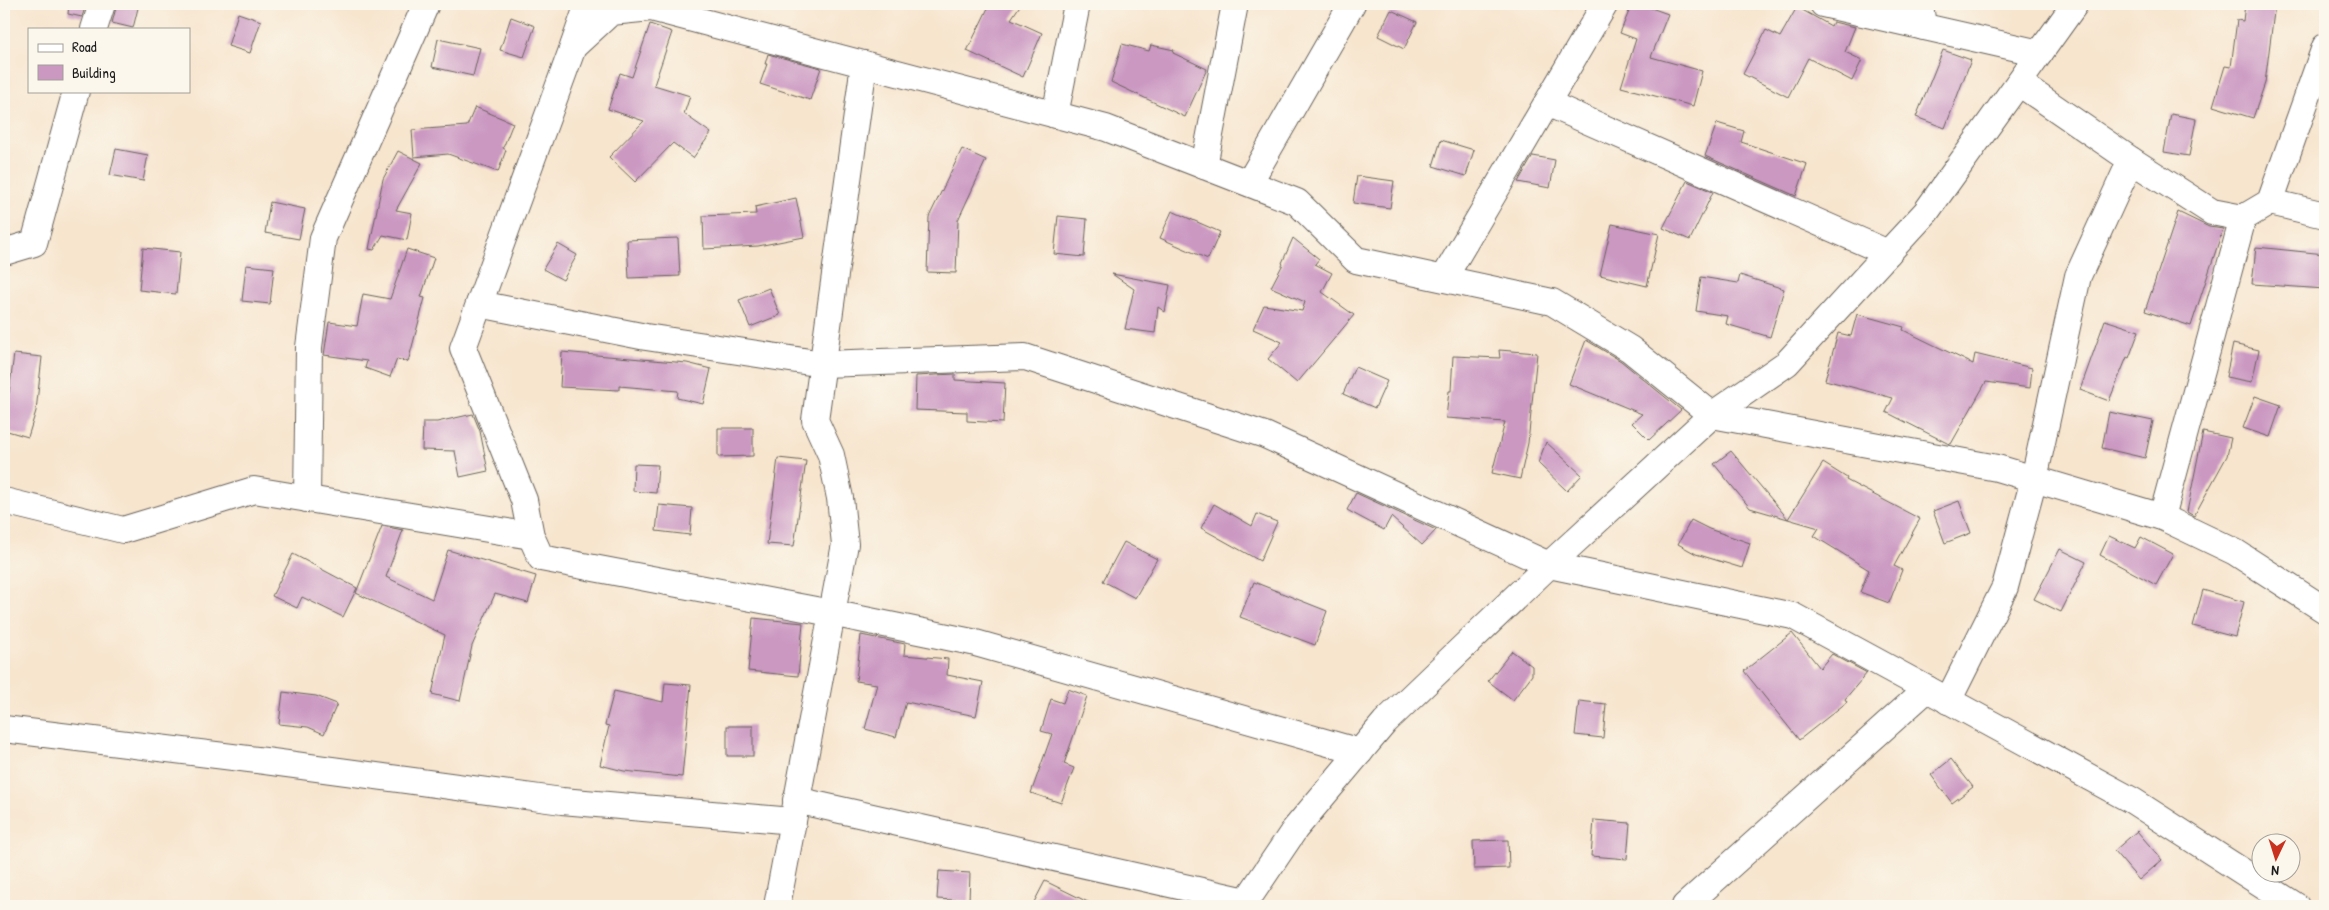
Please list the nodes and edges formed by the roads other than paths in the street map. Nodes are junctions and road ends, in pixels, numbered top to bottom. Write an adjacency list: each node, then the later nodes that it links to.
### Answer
1 (102, 4): 11 (street)
2 (426, 4): 33 (street)
3 (588, 4): 12 (street)
4 (1077, 4): 19 (street)
5 (1235, 4): 21 (street)
6 (1352, 4): 22 (street)
7 (1605, 4): 18 (street)
8 (1823, 4): 10 (street)
9 (2075, 4): 14 (street)
10 (1922, 15): 14 (street)
11 (94, 28)
12 (573, 47): 15 (street); 29 (street)
13 (2325, 47): 23 (street)
14 (2040, 53): 16 (street)
15 (864, 64): 19 (street); 30 (street)
16 (2019, 82): 20 (street); 27 (street)
17 (76, 92): 26 (street)
18 (1547, 103): 27 (street); 28 (street)
19 (1055, 115): 21 (street)
20 (2131, 160): 25 (street); 32 (street)
21 (1204, 166): 22 (street)
22 (1249, 183): 28 (street)
23 (2270, 202): 24 (street); 25 (street)
24 (2325, 215)
25 (2243, 218): 35 (street)
26 (4, 252)
27 (1888, 253): 31 (street)
28 (1444, 278): 31 (street)
29 (479, 304): 30 (street); 36 (street)
30 (823, 364): 37 (street); 39 (street)
31 (1712, 416): 32 (street); 37 (street)
32 (2034, 479): 35 (street); 40 (street)
33 (307, 499): 34 (street); 36 (street)
34 (4, 501)
35 (2162, 517): 38 (street)
36 (531, 536): 39 (street)
37 (1548, 565): 40 (street); 42 (street)
38 (2325, 610)
39 (831, 613): 42 (street); 43 (street)
40 (1937, 695): 46 (street); 47 (street)
41 (4, 729): 43 (street)
42 (1360, 752): 44 (street)
43 (794, 810): 44 (street); 45 (street)
44 (1245, 904)
45 (777, 906)
46 (1685, 906)
47 (2296, 906)

